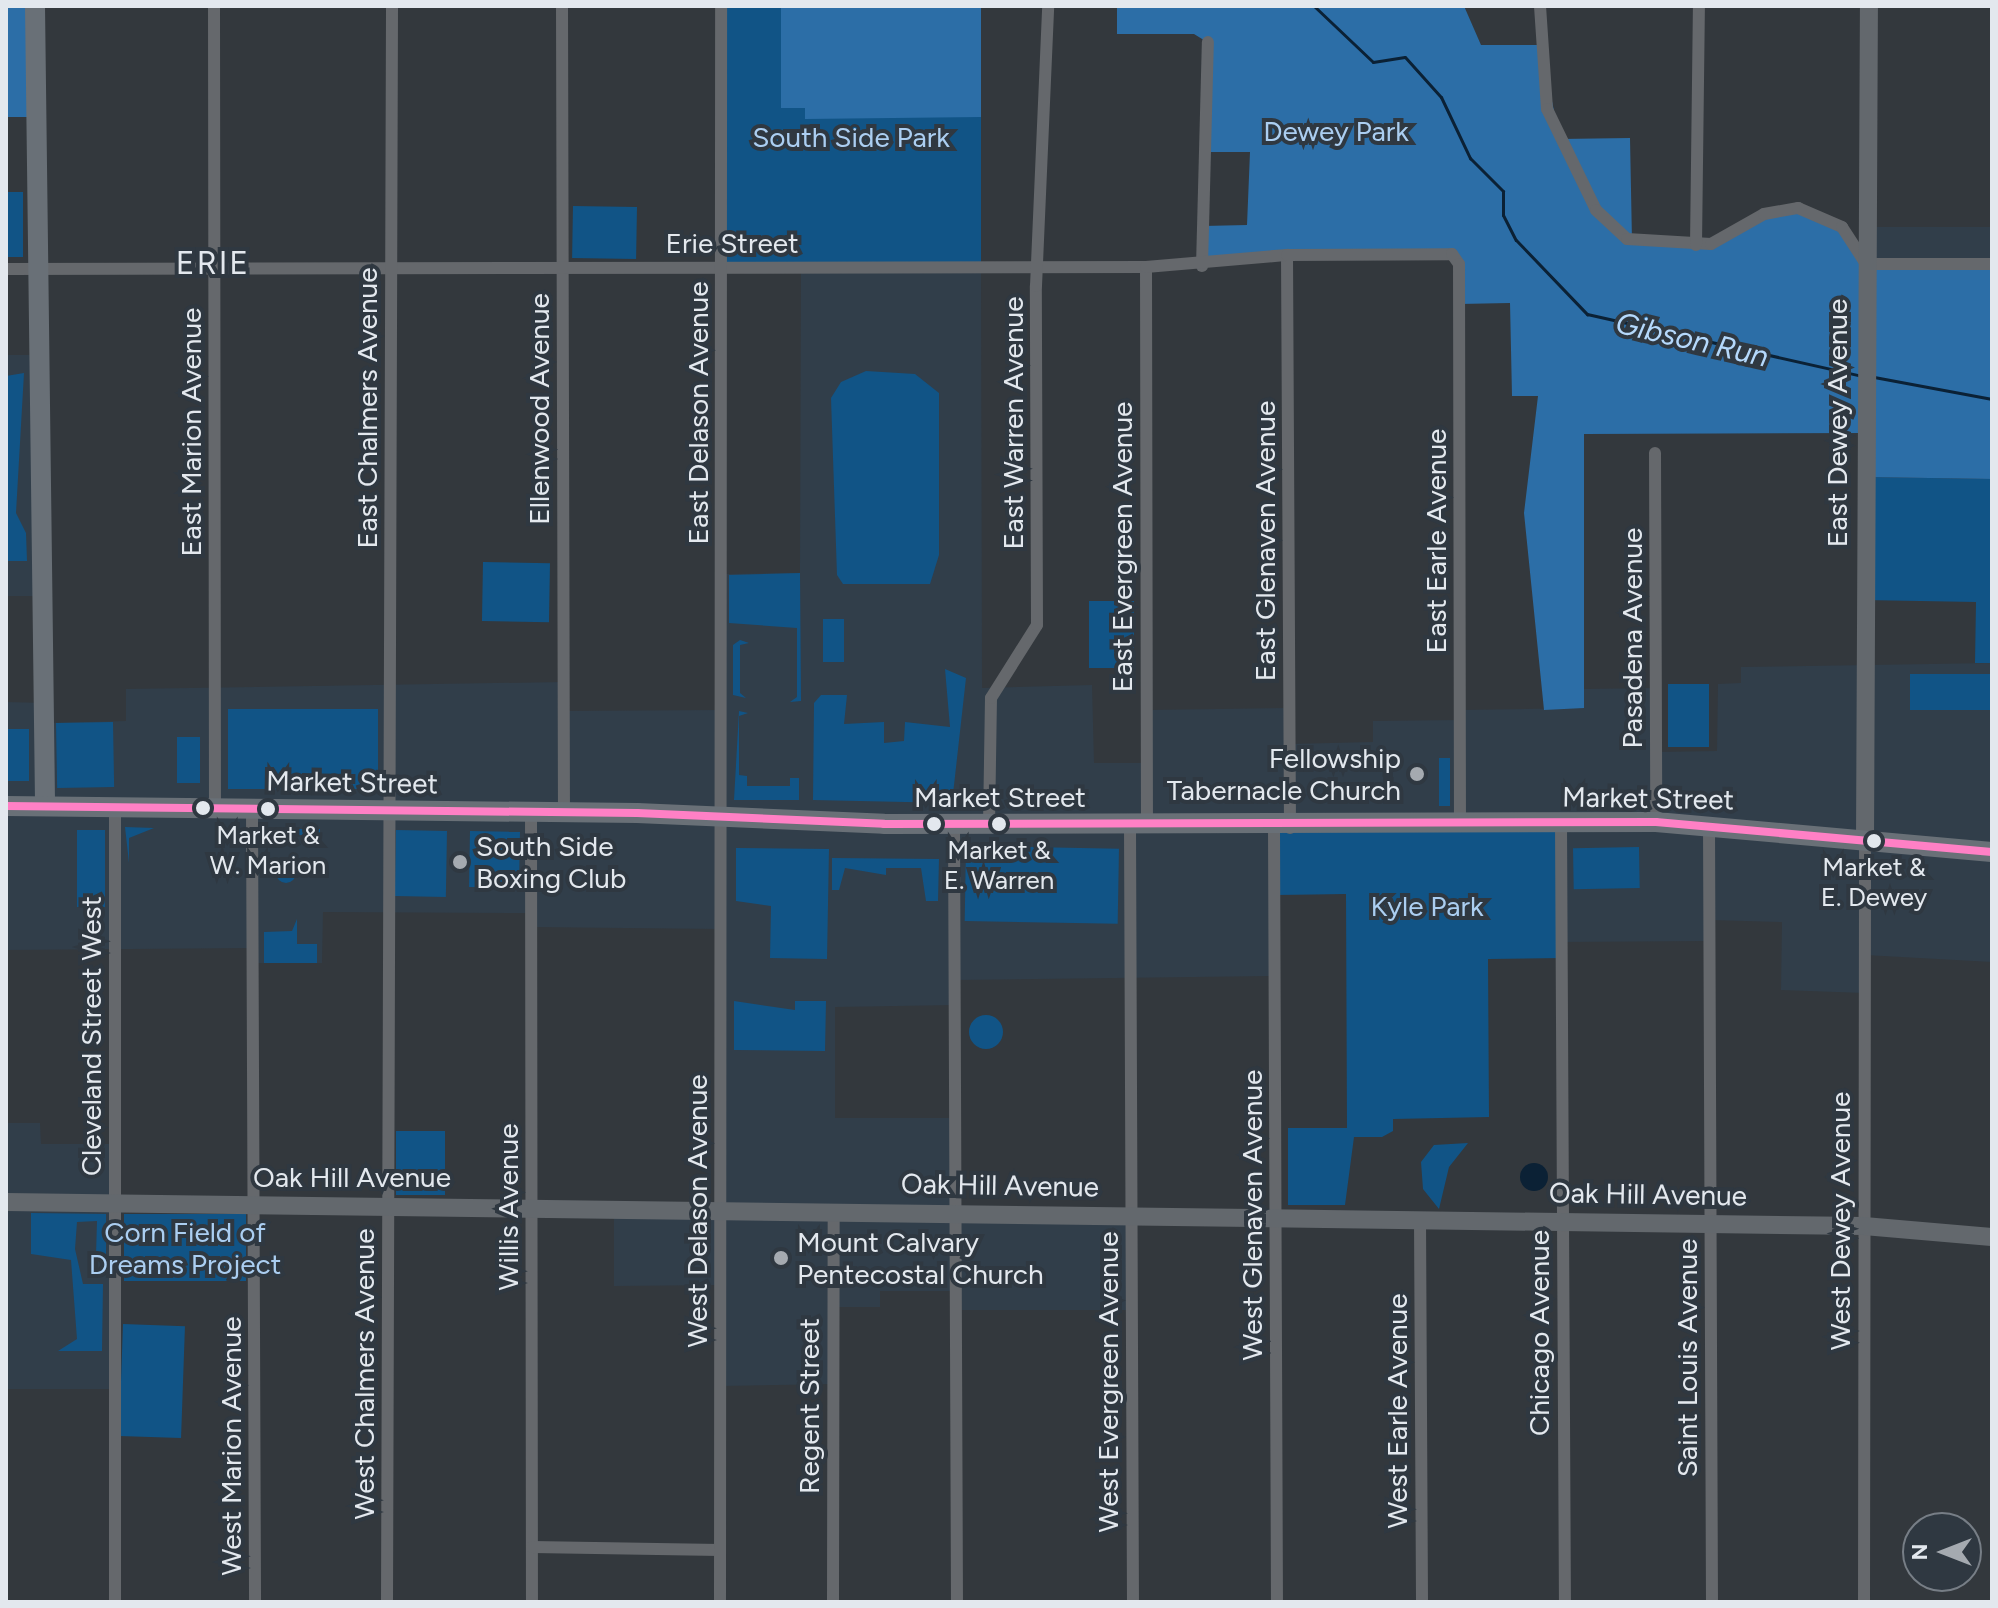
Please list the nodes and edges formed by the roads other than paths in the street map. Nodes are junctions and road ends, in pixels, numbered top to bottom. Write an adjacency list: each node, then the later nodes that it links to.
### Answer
1 (35, 6): 24 (main road)
2 (214, 6): 20 (street, East Marion Avenue)
3 (392, 6): 21 (street, East Chalmers Avenue)
4 (562, 6): 22 (street, Ellenwood Avenue)
5 (721, 6): 17 (street, East Delason Avenue)
6 (1048, 6): 18 (street, East Warren Avenue)
7 (1540, 6): 11 (street)
8 (1699, 6): 11 (street)
9 (1869, 6): 14 (street, East Dewey Avenue)
10 (1208, 42): 16 (street)
11 (1696, 245): 14 (street)
12 (1287, 255): 13 (street, Erie Street); 16 (street, Erie Street); 42 (street, East Glenaven Avenue)
13 (1456, 258): 39 (street, East Earle Avenue)
14 (1866, 264): 15 (street); 43 (street, East Dewey Avenue)
15 (1992, 264)
16 (1202, 266): 19 (street, Erie Street)
17 (722, 267): 18 (street, Erie Street); 22 (street, Erie Street); 34 (street, East Delason Avenue)
18 (1037, 267): 19 (street, Erie Street); 38 (street, East Warren Avenue)
19 (1146, 267): 41 (street, East Evergreen Avenue)
20 (215, 268): 21 (street, Erie Street); 24 (street, Erie Street); 29 (street, East Marion Avenue)
21 (391, 268): 22 (street, Erie Street); 31 (street, East Chalmers Avenue)
22 (563, 268): 33 (street, Ellenwood Avenue)
23 (6, 269): 24 (street, Erie Street)
24 (39, 269): 27 (main road)
25 (1655, 453): 35 (street, Pasadena Avenue)
26 (6, 806): 27 (main road, Market Street)
27 (45, 806): 28 (main road, Market Street)
28 (115, 807): 29 (main road, Market Street); 46 (street, Cleveland Street West)
29 (215, 809): 30 (main road, Market Street)
30 (252, 809): 31 (main road, Market Street); 47 (street, West Marion Avenue)
31 (389, 811): 32 (main road, Market Street); 48 (street, West Chalmers Avenue)
32 (531, 812): 33 (main road, Market Street); 49 (street, Willis Avenue)
33 (564, 813): 34 (main road, Market Street)
34 (721, 819): 37 (main road, Market Street); 50 (street, West Delason Avenue)
35 (1656, 822): 36 (main road, Market Street); 40 (main road, Market Street)
36 (1561, 824): 39 (main road, Market Street); 56 (street, Chicago Avenue)
37 (954, 825): 38 (main road, Market Street); 52 (street)
38 (989, 825): 41 (main road, Market Street)
39 (1460, 825): 42 (main road, Market Street)
40 (1709, 825): 43 (main road, Market Street); 57 (street, Saint Louis Avenue)
41 (1138, 826): 42 (main road, Market Street); 53 (street, West Evergreen Avenue)
42 (1282, 828): 54 (street, West Glenaven Avenue)
43 (1865, 840): 44 (main road, Market Street); 58 (street, West Dewey Avenue)
44 (1992, 852)
45 (6, 1202): 46 (street, Oak Hill Avenue)
46 (115, 1203): 47 (street, Oak Hill Avenue); 62 (street, Cleveland Street West)
47 (255, 1204): 48 (street, Oak Hill Avenue); 63 (street, West Marion Avenue)
48 (388, 1205): 49 (street, Oak Hill Avenue); 64 (street, West Chalmers Avenue)
49 (531, 1206): 50 (street, Oak Hill Avenue); 60 (street, Willis Avenue)
50 (721, 1209): 51 (street, Oak Hill Avenue); 61 (street, West Delason Avenue)
51 (834, 1211): 52 (street, Oak Hill Avenue); 67 (street, Regent Street)
52 (956, 1212): 53 (street, Oak Hill Avenue); 68 (street)
53 (1131, 1215): 54 (street, Oak Hill Avenue); 69 (street, West Evergreen Avenue)
54 (1276, 1217): 55 (street, Oak Hill Avenue); 70 (street, West Glenaven Avenue)
55 (1420, 1219): 56 (street, Oak Hill Avenue); 71 (street, West Earle Avenue)
56 (1563, 1221): 57 (street, Oak Hill Avenue); 72 (street, Chicago Avenue)
57 (1711, 1223): 58 (street, Oak Hill Avenue); 73 (street, Saint Louis Avenue)
58 (1864, 1226): 59 (street, Oak Hill Avenue); 74 (street, West Dewey Avenue)
59 (1992, 1237)
60 (532, 1547): 61 (street); 65 (street, Willis Avenue)
61 (720, 1550): 66 (street, West Delason Avenue)
62 (115, 1602)
63 (255, 1602)
64 (387, 1602)
65 (532, 1602)
66 (720, 1602)
67 (833, 1602)
68 (957, 1602)
69 (1133, 1602)
70 (1277, 1602)
71 (1422, 1602)
72 (1565, 1602)
73 (1712, 1602)
74 (1864, 1602)

